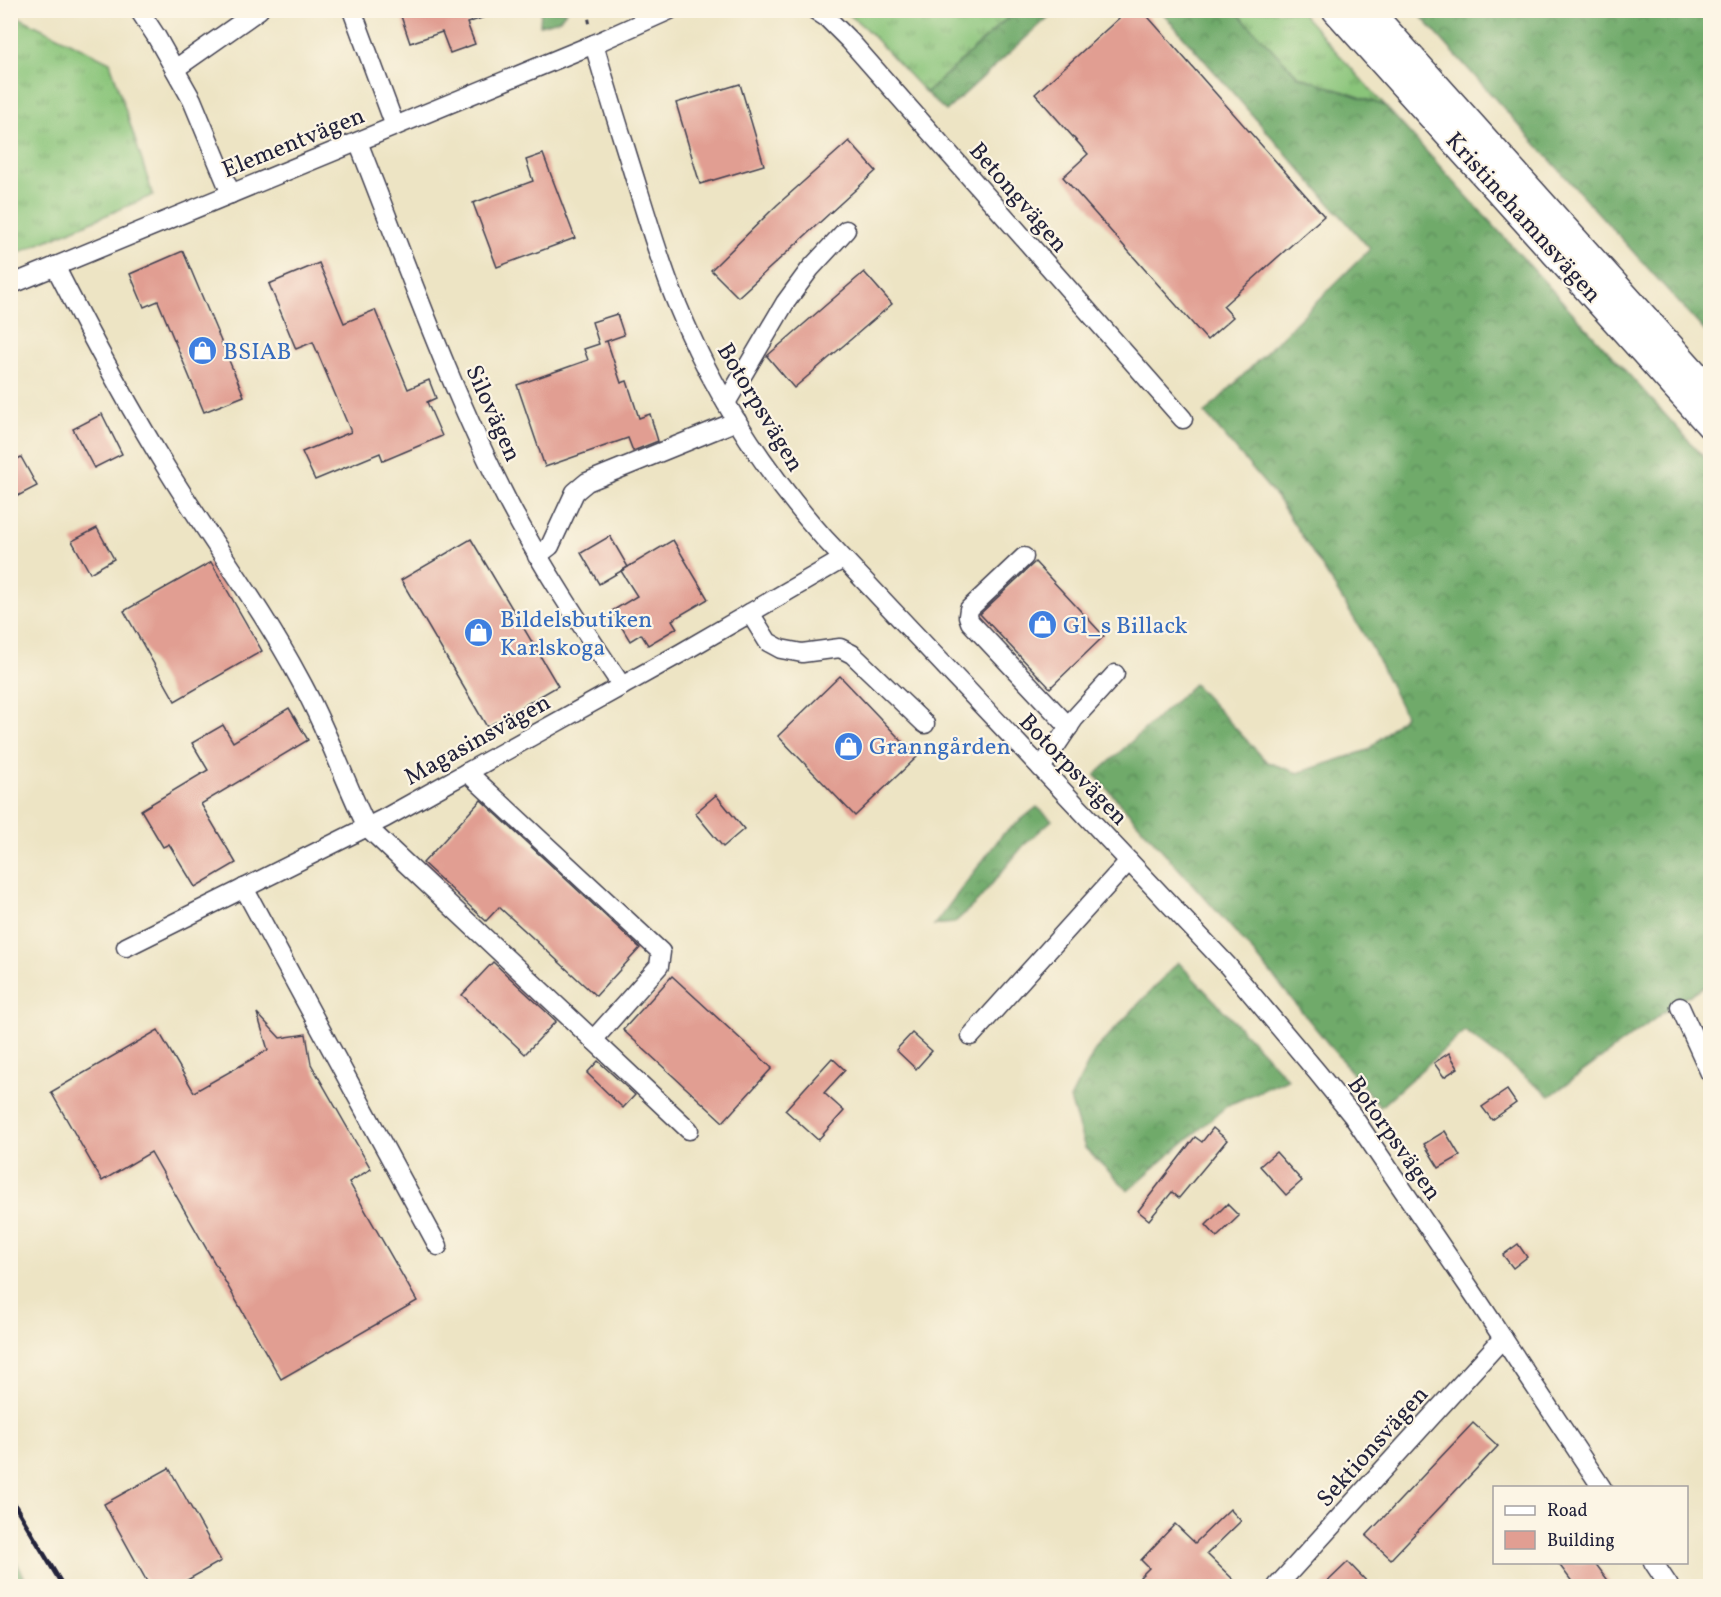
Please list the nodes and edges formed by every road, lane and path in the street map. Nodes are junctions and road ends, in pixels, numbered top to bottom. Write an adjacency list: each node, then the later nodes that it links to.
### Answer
1 (139, 10): 9 (street)
2 (259, 10): 9 (street)
3 (352, 10): 10 (street)
4 (670, 10): 8 (street)
5 (815, 10): 18 (street, Betongvägen)
6 (1336, 10): 20 (highway, Kristinehamnsvägen)
7 (1368, 10): 16 (highway, Kristinehamnsvägen)
8 (594, 44): 10 (street, Elementvägen); 17 (street, Botorpsvägen)
9 (175, 69): 12 (street)
10 (395, 126): 11 (street, Elementvägen)
11 (358, 142): 12 (street, Elementvägen); 21 (street, Silovägen)
12 (231, 194): 14 (street, Elementvägen)
13 (846, 230): 17 (street)
14 (55, 266): 15 (street, Elementvägen); 31 (street)
15 (10, 285)
16 (1710, 392)
17 (726, 403): 19 (street, Botorpsvägen)
18 (1184, 419)
19 (737, 421): 21 (street); 23 (street, Botorpsvägen)
20 (1710, 425)
21 (537, 556): 26 (street, Silovägen)
22 (1024, 557): 28 (street)
23 (843, 559): 24 (street, Magasinsvägen); 29 (street, Botorpsvägen)
24 (750, 613): 26 (street, Magasinsvägen); 27 (street)
25 (1115, 674): 28 (street)
26 (622, 686): 30 (street, Magasinsvägen)
27 (925, 724)
28 (1069, 727): 29 (street)
29 (1041, 768): 32 (street, Botorpsvägen)
30 (467, 772): 31 (street, Magasinsvägen); 37 (street)
31 (367, 827): 33 (street, Magasinsvägen); 37 (street)
32 (1129, 861): 36 (street); 41 (street, Botorpsvägen)
33 (244, 888): 34 (street, Magasinsvägen); 40 (street)
34 (126, 947)
35 (1680, 1007): 38 (street)
36 (971, 1036)
37 (593, 1040): 39 (street)
38 (1710, 1073)
39 (689, 1130)
40 (438, 1246)
41 (1503, 1338): 42 (street, Botorpsvägen); 44 (street, Sektionsvägen)
42 (1601, 1486)
43 (1654, 1564): 45 (street)
44 (1276, 1587)
45 (1669, 1587)

